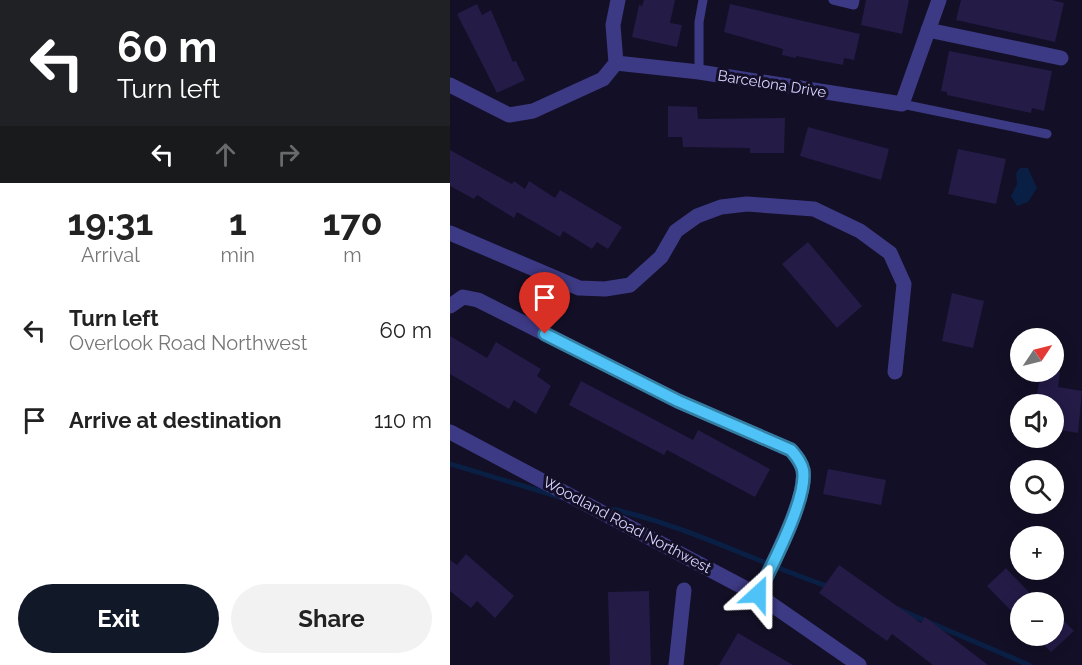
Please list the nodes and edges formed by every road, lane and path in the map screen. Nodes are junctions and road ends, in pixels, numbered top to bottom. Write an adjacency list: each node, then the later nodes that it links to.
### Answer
1 (618, 0): 8 (street)
2 (703, 0): 9 (lane)
3 (834, 0): 4 (lane)
4 (855, 0)
5 (939, 0): 6 (street)
6 (928, 30): 7 (street); 11 (street)
7 (1061, 58)
8 (616, 63): 9 (street, Barcelona Drive); 10 (street)
9 (699, 72): 11 (street, Barcelona Drive)
10 (450, 85)
11 (903, 104): 12 (lane)
12 (1047, 134)
13 (450, 233): 15 (street)
14 (450, 306): 18 (street)
15 (895, 372)
16 (450, 432): 18 (street, Woodland Road Northwest)
17 (684, 590): 19 (street)
18 (758, 594): 20 (street, Woodland Road Northwest)
19 (676, 665)
20 (859, 665)

